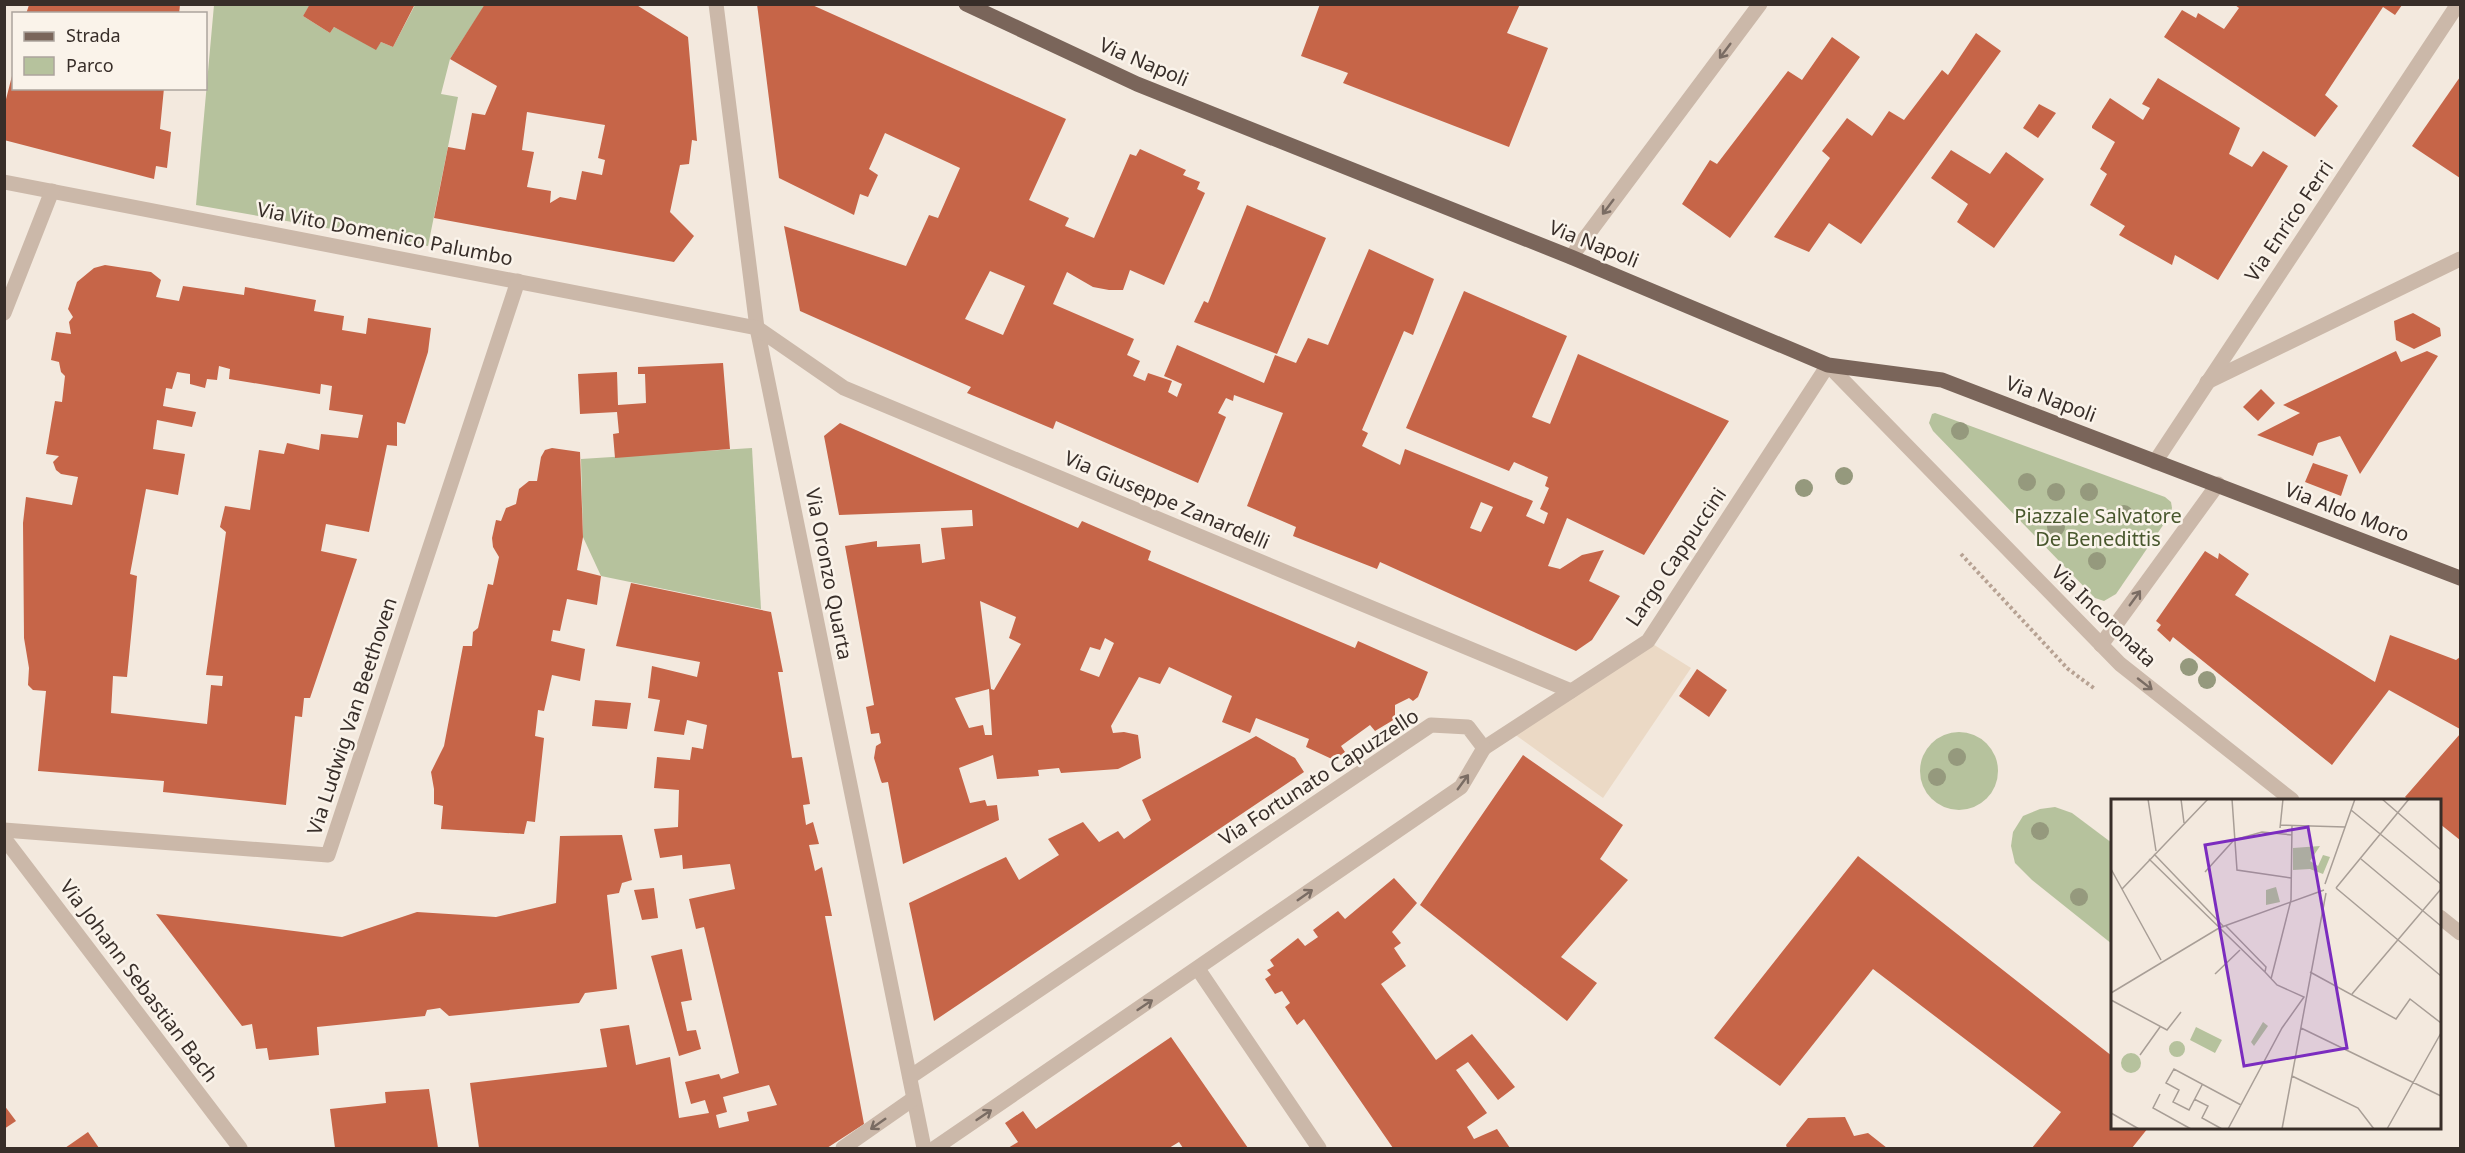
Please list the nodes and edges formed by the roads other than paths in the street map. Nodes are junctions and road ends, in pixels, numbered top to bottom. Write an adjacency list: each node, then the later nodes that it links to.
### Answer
1 (716, 4): 11 (street, Via Oronzo Quarta)
2 (966, 4): 7 (main road, Via Napoli)
3 (1760, 4): 7 (street, one-way to 7)
4 (2458, 4): 13 (street, Via Enrico Ferri)
5 (4, 182): 6 (street, Via Vito Domenico Palumbo)
6 (52, 191): 9 (street, Via Vito Domenico Palumbo); 10 (street)
7 (1571, 257): 12 (main road, Via Napoli)
8 (2460, 259): 13 (street)
9 (518, 281): 11 (street, Via Vito Domenico Palumbo); 21 (street, Via Ludwig Van Beethoven)
10 (4, 313)
11 (758, 328): 18 (street, Via Giuseppe Zanardelli); 26 (street, Via Oronzo Quarta)
12 (1828, 365): 14 (main road, Via Napoli); 17 (street, Via Incoronata); 18 (street, Largo Cappuccini)
13 (2207, 382): 14 (street, Via Enrico Ferri)
14 (2154, 462): 15 (main road, Via Napoli)
15 (2218, 484): 16 (main road, Via Aldo Moro); 17 (street, one-way to 15)
16 (2460, 578)
17 (2101, 645): 20 (street, Via Incoronata, one-way to 20)
18 (1571, 691): 19 (street, Largo Cappuccini)
19 (1484, 748): 25 (street, one-way to 19); 26 (street, Via Fortunato Capuzzello)
20 (2289, 799)
21 (4, 830)
22 (4, 838): 28 (street, Via Johann Sebastian Bach)
23 (2441, 919): 24 (street)
24 (2460, 933)
25 (1198, 969): 31 (street, one-way to 25); 32 (street)
26 (910, 1077): 27 (street, Via Oronzo Quarta)
27 (913, 1099): 29 (street, one-way to 29); 30 (street, Via Oronzo Quarta)
28 (240, 1149)
29 (843, 1149)
30 (924, 1149)
31 (936, 1149)
32 (1319, 1149)

